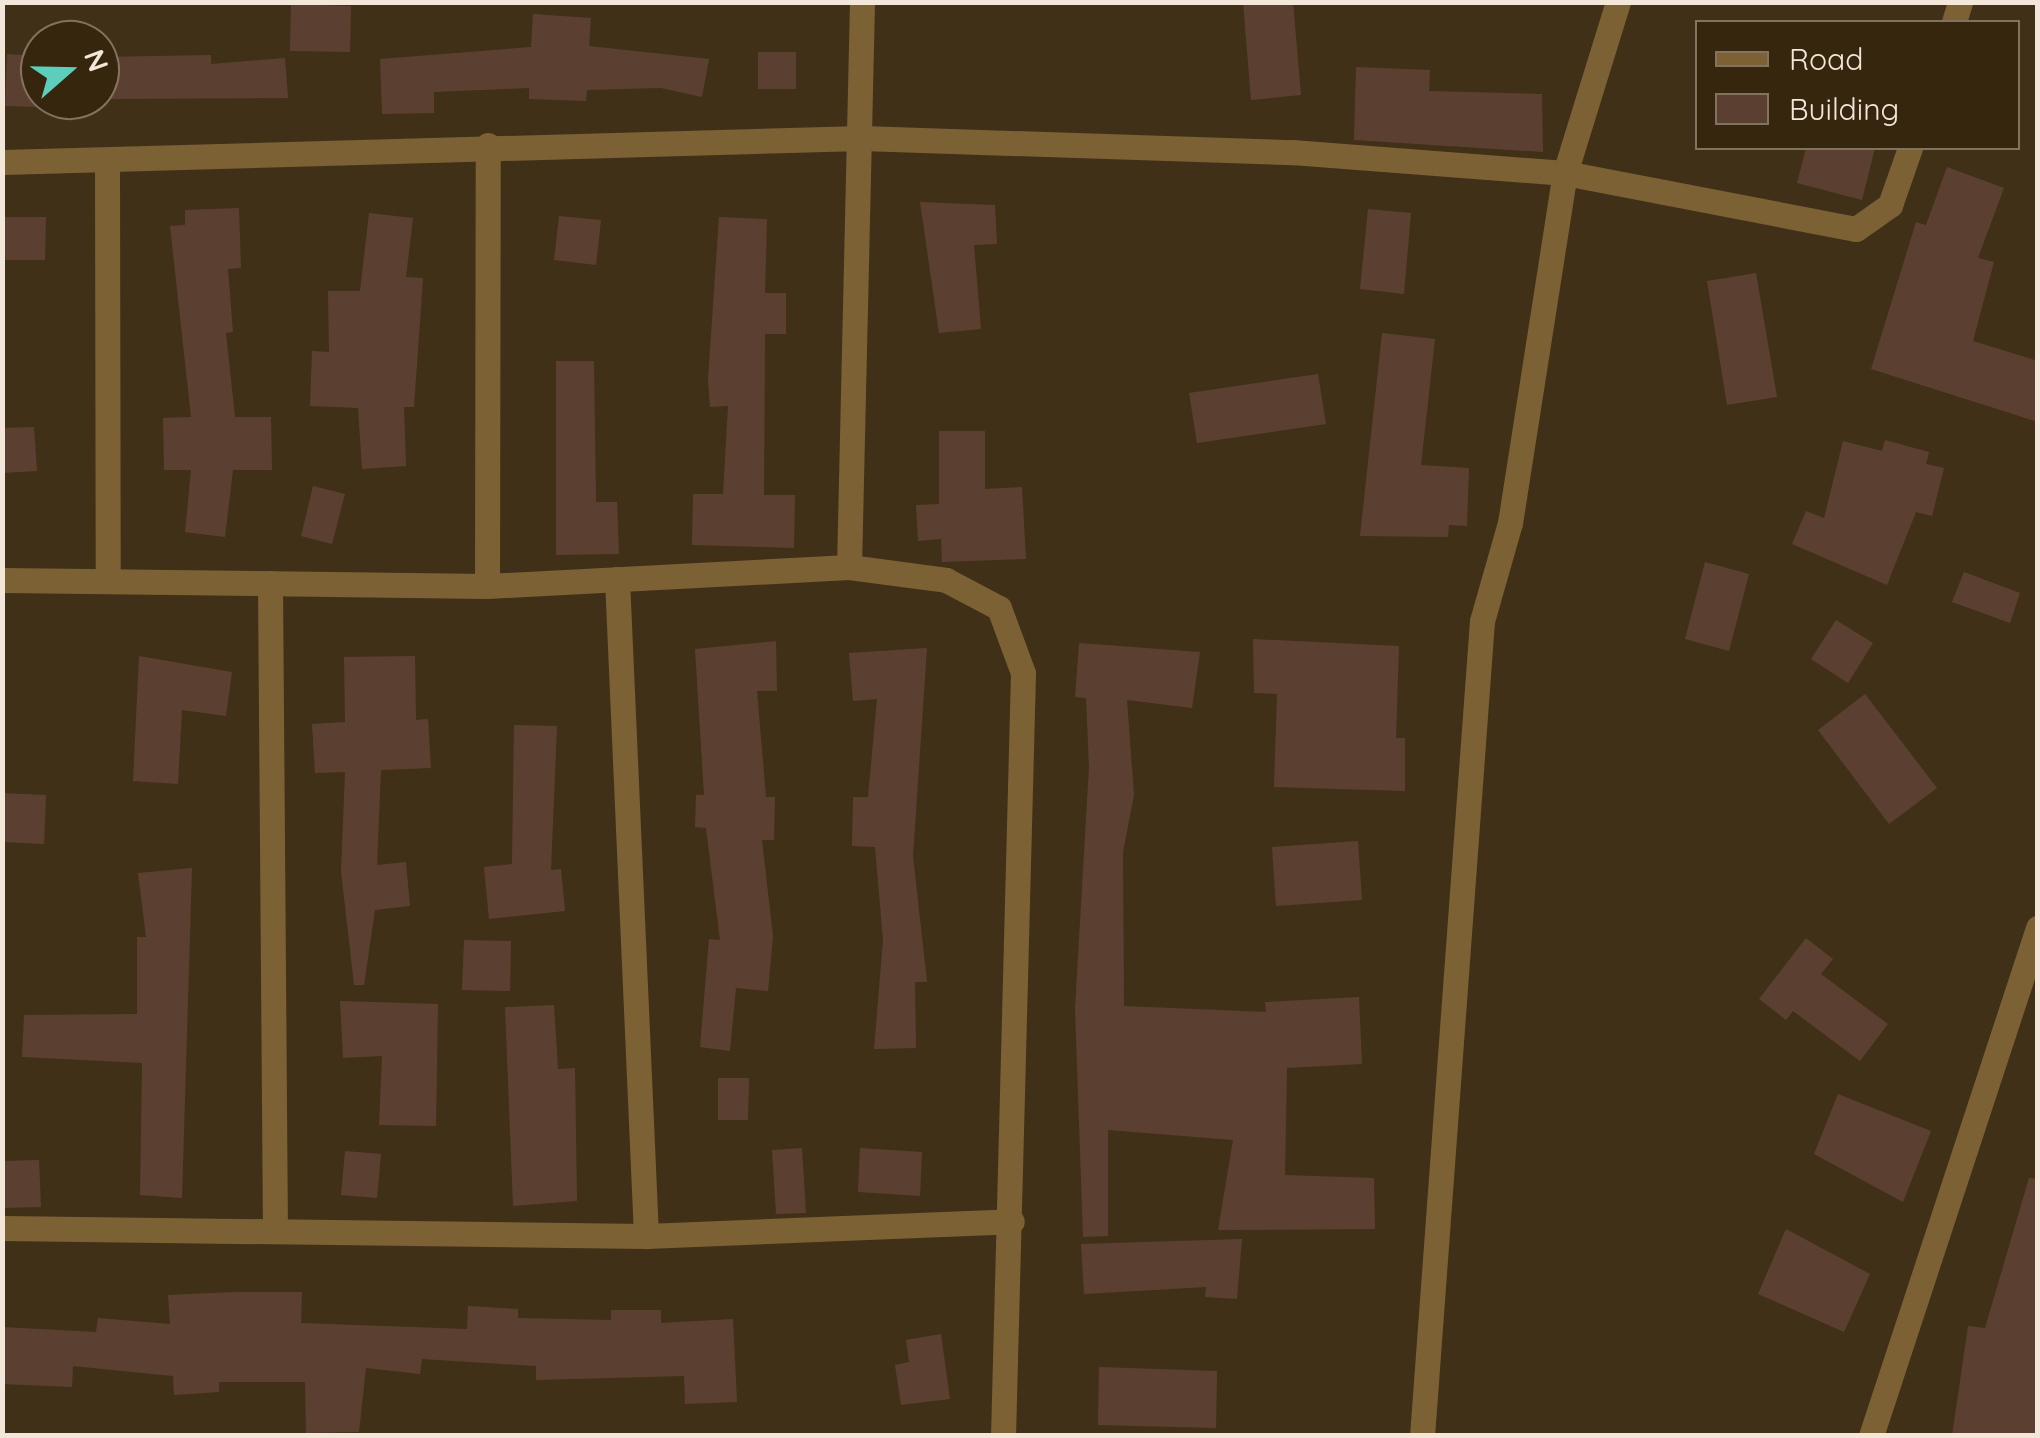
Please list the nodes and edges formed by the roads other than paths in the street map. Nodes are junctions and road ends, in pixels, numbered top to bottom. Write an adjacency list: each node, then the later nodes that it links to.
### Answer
1 (862, 2): 3 (street)
2 (1618, 2): 8 (street)
3 (862, 138): 4 (street); 8 (street); 9 (street)
4 (488, 145): 6 (street); 14 (street)
5 (1909, 150): 8 (street)
6 (108, 160): 7 (street); 10 (street)
7 (2, 162)
8 (1565, 172): 21 (street)
9 (849, 567): 11 (street); 16 (street)
10 (108, 578): 12 (street); 13 (street)
11 (617, 579): 14 (street); 19 (street)
12 (2, 580)
13 (270, 583): 14 (street); 18 (street)
14 (487, 586)
15 (2038, 928): 22 (street)
16 (1012, 1221): 19 (street); 20 (street)
17 (2, 1228): 18 (street)
18 (275, 1231): 19 (street)
19 (646, 1236)
20 (1002, 1436)
21 (1422, 1436)
22 (1870, 1436)

